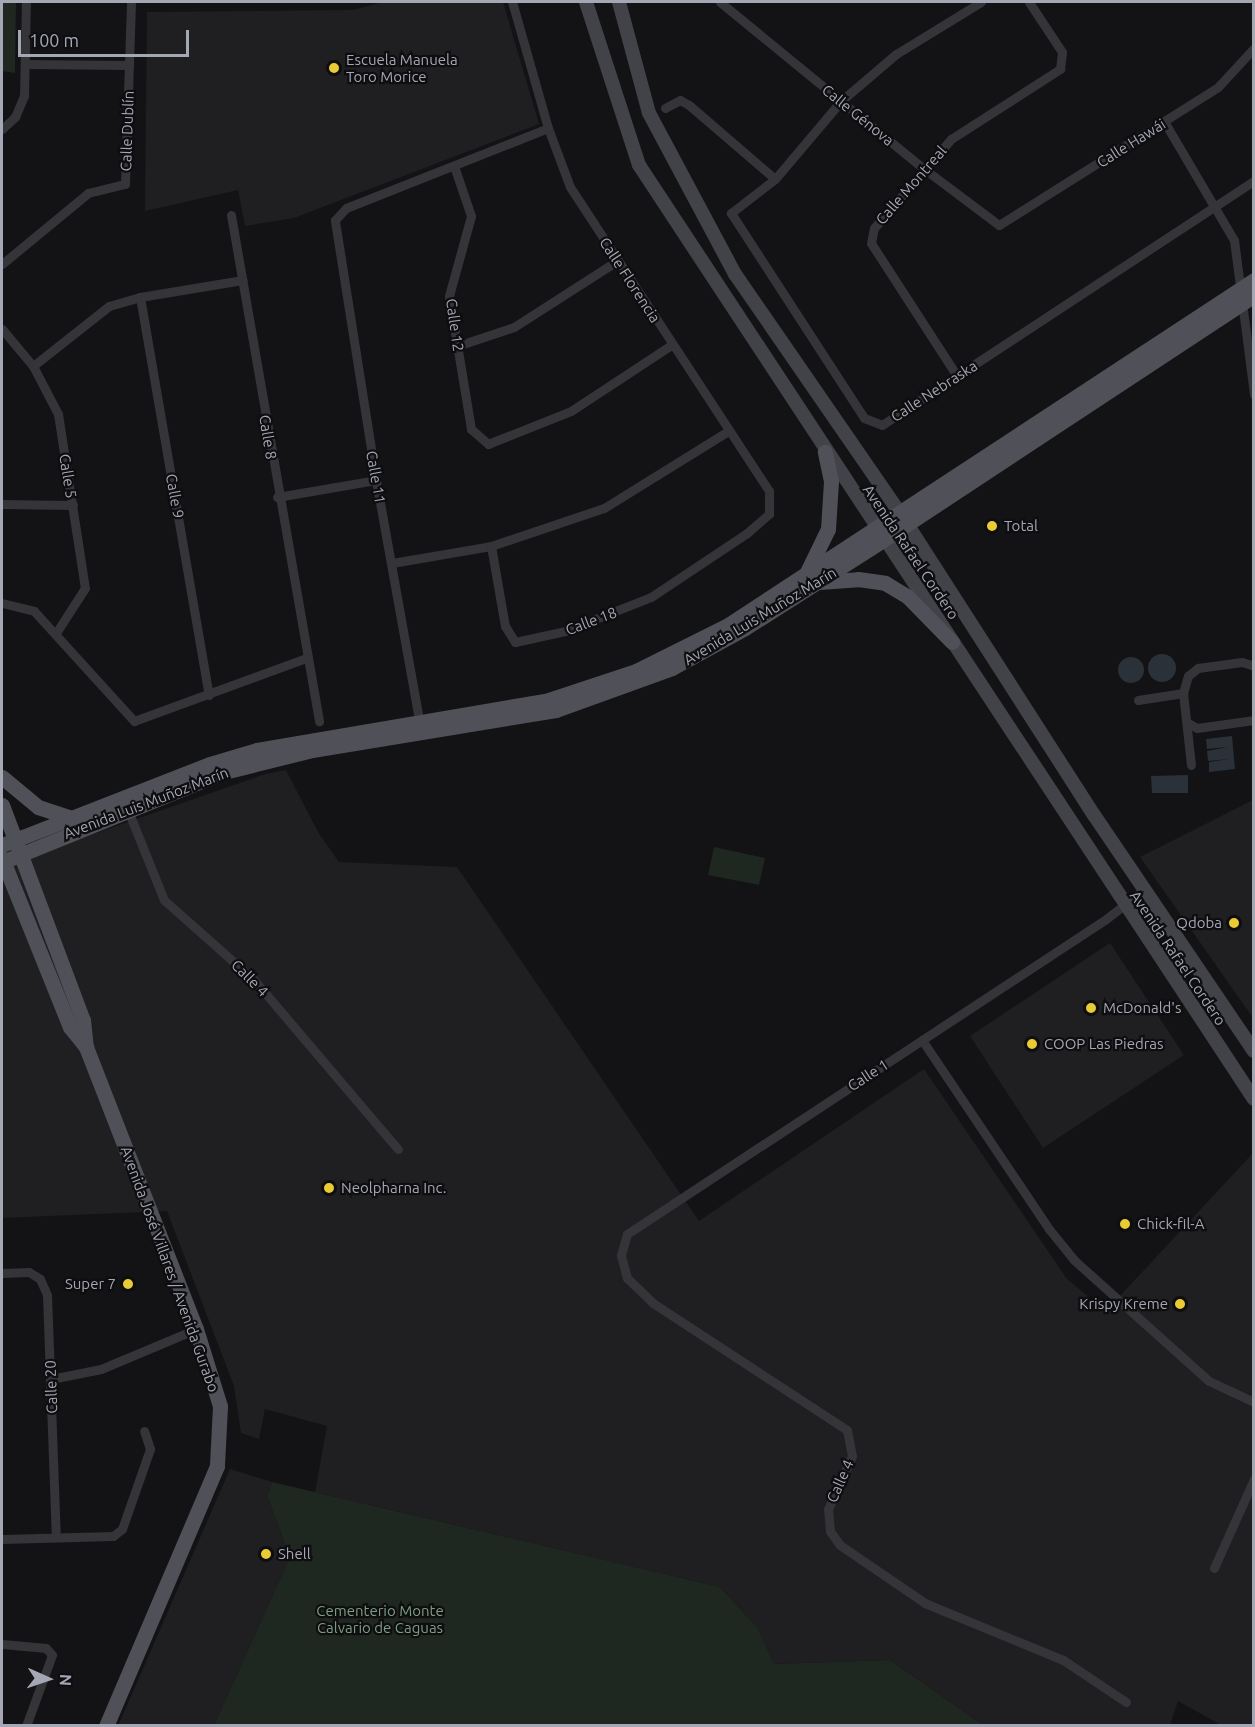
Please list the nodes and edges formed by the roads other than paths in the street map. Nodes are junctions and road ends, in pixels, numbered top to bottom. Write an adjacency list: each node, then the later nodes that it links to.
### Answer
1 (26, 2): 10 (street)
2 (131, 2): 11 (street, Calle Dublín)
3 (512, 2): 15 (street, Calle Florencia)
4 (586, 2): 36 (main road, Avenida Rafael Cordero)
5 (619, 2): 41 (main road, Avenida Rafael Cordero)
6 (720, 2): 12 (street, Calle Génova)
7 (981, 2): 12 (street)
8 (1029, 2): 18 (street, Calle Montreal)
9 (1254, 48): 14 (street, Calle Hawái)
10 (25, 64): 11 (street); 16 (street)
11 (129, 65): 25 (street, Calle Dublín)
12 (841, 101): 18 (street, Calle Génova); 19 (street)
13 (665, 108): 19 (street)
14 (1165, 123): 21 (street); 23 (street, Calle Hawái)
15 (548, 128): 17 (street); 24 (street, Calle Florencia)
16 (2, 129)
17 (454, 166): 31 (street, Calle 12); 37 (street, Calle 11)
18 (923, 168): 23 (street, Calle Génova); 33 (street, Calle Montreal)
19 (775, 179): 33 (street, Calle Nebraska)
20 (1254, 181): 21 (street, Calle Nebraska)
21 (1216, 209): 27 (street); 33 (street, Calle Nebraska)
22 (231, 215): 26 (street, Calle 8)
23 (999, 225)
24 (617, 261): 30 (street, Calle Florencia); 31 (street)
25 (2, 264)
26 (243, 280): 28 (street); 38 (street, Calle 8)
27 (1248, 291): 34 (street); 41 (main road, Avenida Luis Muñoz Marín)
28 (140, 297): 32 (street); 53 (street, Calle 9)
29 (2, 329): 32 (street, Calle 5)
30 (671, 345): 31 (street, Calle 12); 35 (street, Calle Florencia)
31 (457, 346)
32 (33, 366): 40 (street, Calle 5)
33 (957, 376)
34 (1254, 395)
35 (728, 430): 42 (street, Calle Florencia); 44 (street)
36 (825, 452): 43 (main road, Avenida Rafael Cordero); 46 (main road)
37 (376, 480): 38 (street); 45 (street, Calle 11)
38 (277, 496): 50 (street, Calle 8)
39 (2, 504): 40 (street)
40 (73, 505): 48 (street, Calle 5)
41 (903, 518): 43 (main road, Avenida Luis Muñoz Marín); 69 (main road, Avenida Rafael Cordero)
42 (747, 534): 44 (street, Calle 18)
43 (879, 534): 46 (main road, Avenida Luis Muñoz Marín); 49 (main road, Avenida Rafael Cordero)
44 (491, 546): 45 (street)
45 (392, 563): 58 (street, Calle 11)
46 (811, 578): 49 (main road); 58 (main road, Avenida Luis Muñoz Marín)
47 (2, 603): 48 (street)
48 (56, 633): 53 (street)
49 (952, 642): 71 (main road, Avenida Rafael Cordero)
50 (306, 658): 53 (street); 56 (street, Calle 8)
51 (1254, 666): 52 (street)
52 (1183, 693): 54 (street); 57 (street)
53 (209, 695)
54 (1138, 699)
55 (1254, 720): 57 (street)
56 (319, 721)
57 (1188, 723): 59 (street)
58 (420, 727): 61 (main road, Avenida Luis Muñoz Marín)
59 (1191, 765)
60 (2, 777): 63 (main road)
61 (125, 803): 63 (main road, Avenida Luis Muñoz Marín); 64 (main road, Avenida Luis Muñoz Marín); 77 (street, Calle 4)
62 (2, 805): 65 (main road, Avenida José Villares / Avenida Gurabo)
63 (71, 818): 65 (main road, Avenida Luis Muñoz Marín)
64 (50, 840): 66 (main road, Avenida Luis Muñoz Marín); 70 (main road)
65 (8, 842): 66 (main road, Avenida José Villares / Avenida Gurabo)
66 (21, 855): 67 (main road, Avenida Luis Muñoz Marín); 70 (main road, Avenida José Villares / Avenida Gurabo)
67 (2, 861): 72 (main road, Avenida José Villares / Avenida Gurabo)
68 (2, 884): 72 (main road)
69 (1145, 889): 71 (street, Calle 1); 75 (main road, Avenida Rafael Cordero)
70 (34, 895): 74 (main road, Avenida José Villares / Avenida Gurabo)
71 (1124, 906): 73 (street, Calle 1); 76 (main road, Avenida Rafael Cordero)
72 (22, 908): 74 (main road, Avenida José Villares / Avenida Gurabo)
73 (922, 1040): 79 (street, Calle 1); 82 (street)
74 (86, 1047): 80 (main road, Avenida José Villares / Avenida Gurabo)
75 (1254, 1051)
76 (1254, 1099)
77 (398, 1149)
78 (2, 1274): 81 (street, Calle 20)
79 (627, 1278): 89 (street, Calle 4)
80 (196, 1329): 81 (street); 91 (main road, Avenida José Villares / Avenida Gurabo)
81 (51, 1379): 85 (street, Calle 20)
82 (1254, 1402)
83 (144, 1431): 85 (street)
84 (1254, 1479): 87 (street)
85 (56, 1537): 86 (street)
86 (2, 1539)
87 (1214, 1568)
88 (2, 1644): 90 (street)
89 (1126, 1702)
90 (26, 1725)
91 (106, 1725)

